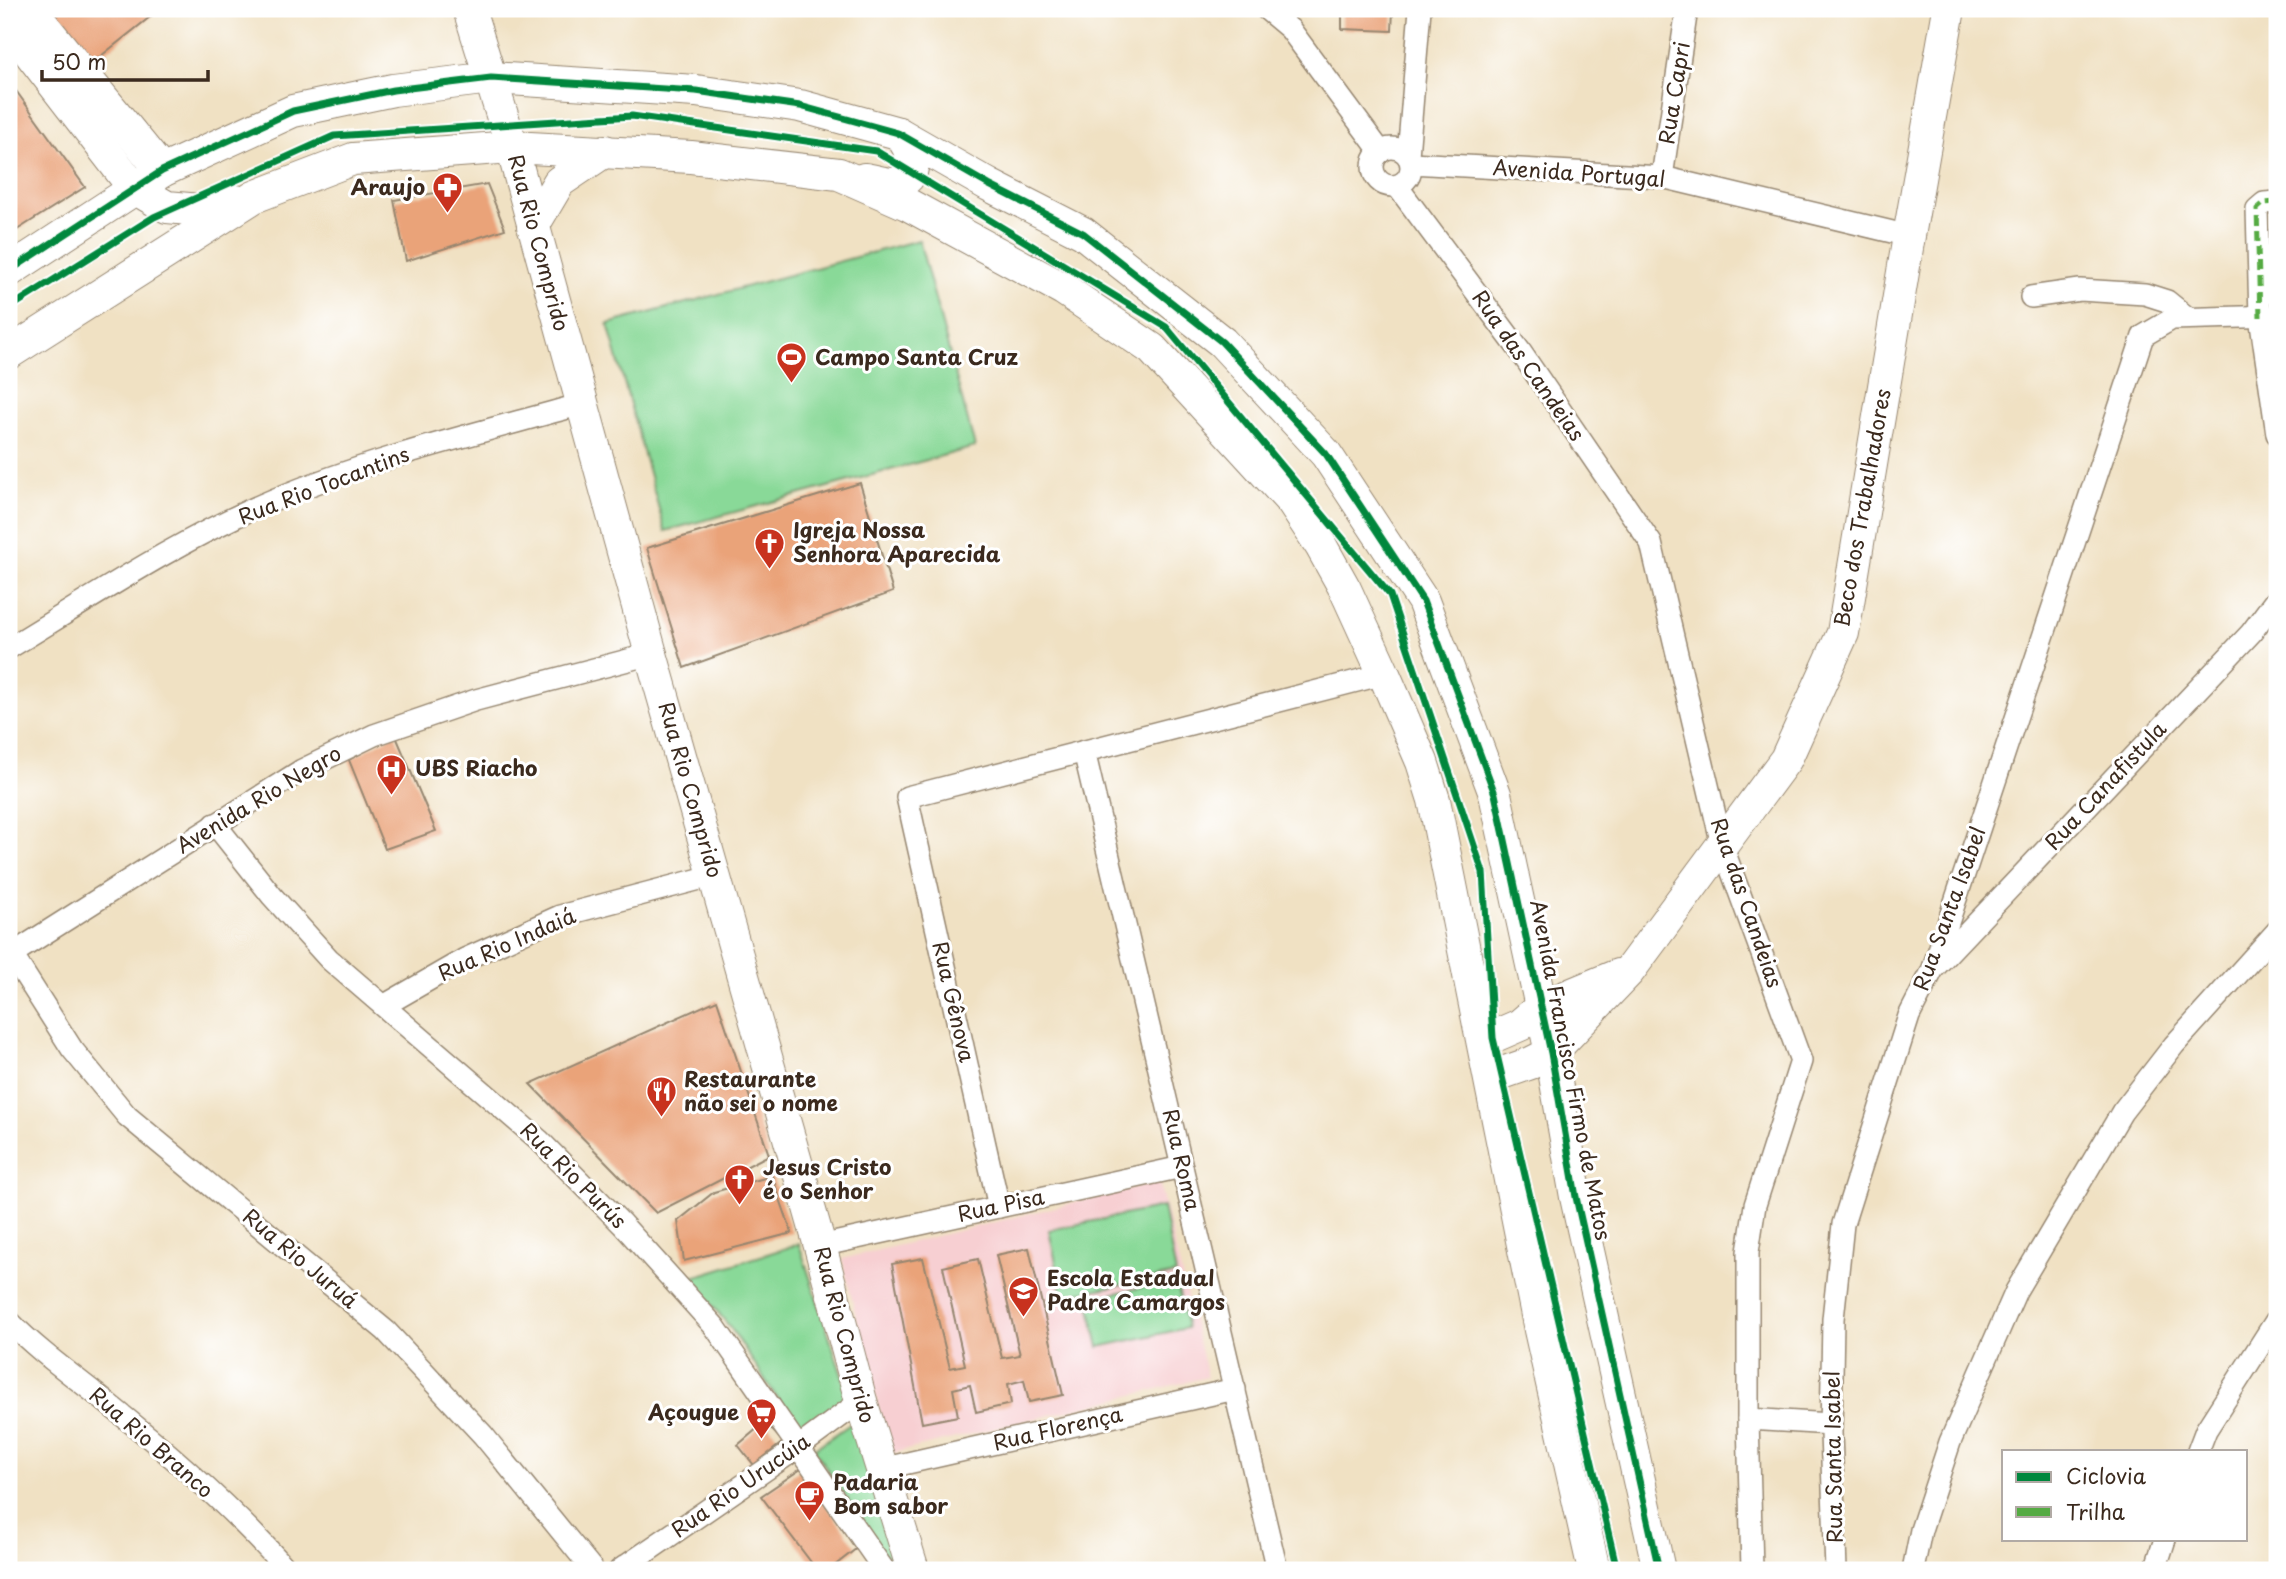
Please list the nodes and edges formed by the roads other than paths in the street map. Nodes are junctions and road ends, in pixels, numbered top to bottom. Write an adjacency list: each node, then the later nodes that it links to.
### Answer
1 (30, 9): 14 (street)
2 (469, 9): 8 (street, Rua Rio Comprido)
3 (1266, 9): 12 (street)
4 (1420, 9): 13 (street)
5 (1687, 9): 16 (street, Rua Capri)
6 (1949, 9): 22 (street, Beco dos Trabalhadores)
7 (9, 26): 18 (street)
8 (491, 78): 9 (street, Avenida Francisco Firmo de Matos); 10 (street, Rua Rio Comprido); 14 (street, Avenida Francisco Firmo de Matos)
9 (898, 133): 15 (street); 43 (street, Avenida Francisco Firmo de Matos)
10 (512, 147): 11 (street); 19 (street); 21 (street, Rua Rio Comprido)
11 (605, 151): 15 (street); 21 (street)
12 (1381, 152): 13 (street); 17 (street)
13 (1409, 160): 16 (street, Avenida Portugal); 17 (street)
14 (162, 171): 18 (street, Avenida Francisco Firmo de Matos)
15 (839, 174): 33 (street)
16 (1662, 177): 22 (street, Avenida Portugal)
17 (1397, 186): 36 (street, Rua das Candeias)
18 (134, 188): 19 (street); 23 (street, Avenida Francisco Firmo de Matos)
19 (254, 197): 27 (street)
20 (2277, 202): 25 (street)
21 (533, 226): 28 (street, Rua Rio Comprido)
22 (1909, 236): 36 (street, Beco dos Trabalhadores)
23 (9, 271)
24 (2031, 297): 26 (street)
25 (2269, 316): 26 (street); 29 (street)
26 (2180, 318): 41 (street, Rua Santa Isabel)
27 (9, 353)
28 (582, 404): 31 (street, Rua Rio Tocantins); 32 (street, Rua Rio Comprido)
29 (2277, 434)
30 (2277, 598): 41 (street, Rua Canafistula)
31 (9, 648)
32 (650, 654): 35 (street, Avenida Rio Negro); 37 (street, Rua Rio Comprido)
33 (1384, 674): 34 (street); 44 (street)
34 (1084, 751): 47 (street, Rua Roma); 48 (street, Rua Gênova)
35 (215, 824): 39 (street, Avenida Rio Negro); 42 (street, Rua Rio Purús)
36 (1722, 845): 40 (street, Beco dos Trabalhadores); 54 (street, Rua das Candeias)
37 (715, 875): 42 (street, Rua Rio Indaiá); 49 (street, Rua Rio Comprido)
38 (2277, 931): 70 (street)
39 (10, 953): 61 (street, Rua Rio Juruá)
40 (1629, 971): 43 (street); 45 (street, Beco dos Trabalhadores)
41 (1932, 971): 55 (street, Rua Santa Isabel)
42 (386, 1005): 56 (street, Rua Rio Purús)
43 (1541, 1007): 44 (street); 45 (street, Avenida Francisco Firmo de Matos)
44 (1483, 1041): 46 (street)
45 (1551, 1054): 46 (street, Beco dos Trabalhadores); 67 (street, Avenida Francisco Firmo de Matos)
46 (1491, 1077): 66 (street)
47 (1182, 1167): 48 (street, Rua Pisa); 52 (street, Rua Roma)
48 (999, 1207): 49 (street, Rua Pisa)
49 (820, 1246): 53 (street, Rua Rio Comprido)
50 (2277, 1319): 57 (street)
51 (9, 1321): 60 (street, Rua Rio Branco)
52 (1235, 1389): 58 (street, Rua Florença); 65 (street, Rua Roma)
53 (861, 1401): 56 (street, Rua Rio Urucúia); 58 (street, Rua Rio Comprido)
54 (1748, 1419): 55 (street); 68 (street, Rua das Candeias)
55 (1831, 1424): 69 (street, Rua Santa Isabel)
56 (800, 1446): 62 (street, Rua Rio Urucúia); 63 (street, Rua Rio Purús)
57 (2198, 1450)
58 (881, 1469): 64 (street, Rua Rio Comprido)
59 (2165, 1540): 71 (street)
60 (288, 1570)
61 (593, 1570)
62 (621, 1570)
63 (884, 1570)
64 (913, 1570)
65 (1277, 1570)
66 (1594, 1570)
67 (1659, 1570)
68 (1752, 1570)
69 (1836, 1570)
70 (1913, 1570)
71 (2155, 1570)

